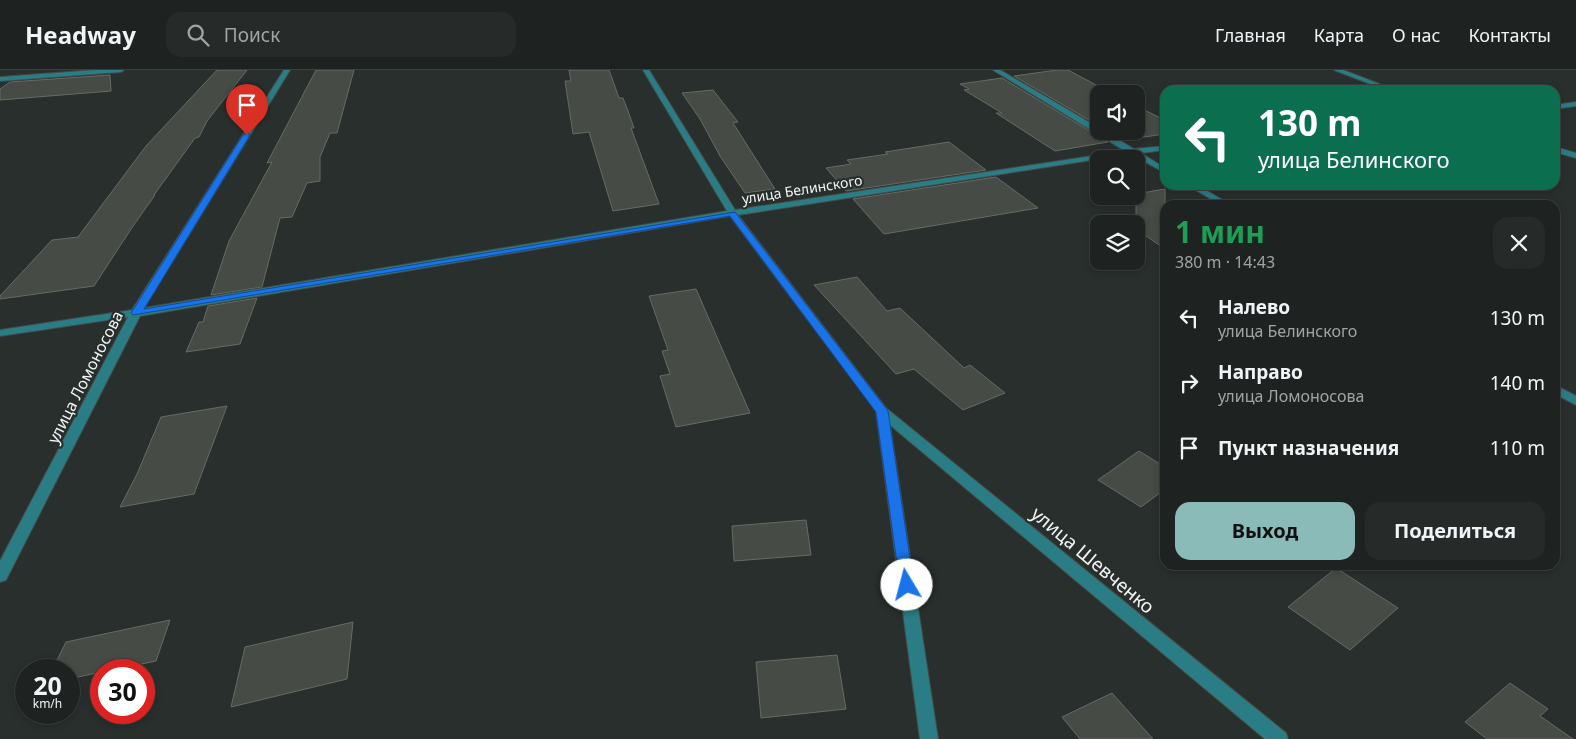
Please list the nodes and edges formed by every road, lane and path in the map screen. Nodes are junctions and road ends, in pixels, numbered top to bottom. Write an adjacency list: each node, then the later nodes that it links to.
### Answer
1 (120, 70): 6 (street)
2 (287, 70): 21 (street, улица Ломоносова)
3 (646, 70): 20 (street, улица Шевченко)
4 (996, 70): 11 (street)
5 (1337, 70): 7 (street)
6 (0, 78)
7 (1378, 85)
8 (1576, 104): 9 (street)
9 (1560, 106)
10 (1160, 149): 12 (street, улица Белинского)
11 (1128, 150)
12 (1145, 150)
13 (1560, 150): 14 (street)
14 (1576, 156)
15 (1090, 158): 20 (street, улица Белинского)
16 (1145, 159): 17 (street)
17 (1160, 167)
18 (1200, 190): 19 (street)
19 (1218, 200)
20 (732, 213): 21 (street, улица Белинского); 25 (street, улица Шевченко)
21 (136, 313): 22 (street, улица Белинского); 26 (street, улица Ломоносова)
22 (0, 333)
23 (1560, 392): 24 (street)
24 (1576, 400)
25 (882, 411): 27 (street); 28 (street, улица Шевченко)
26 (0, 576)
27 (929, 739)
28 (1279, 739)

